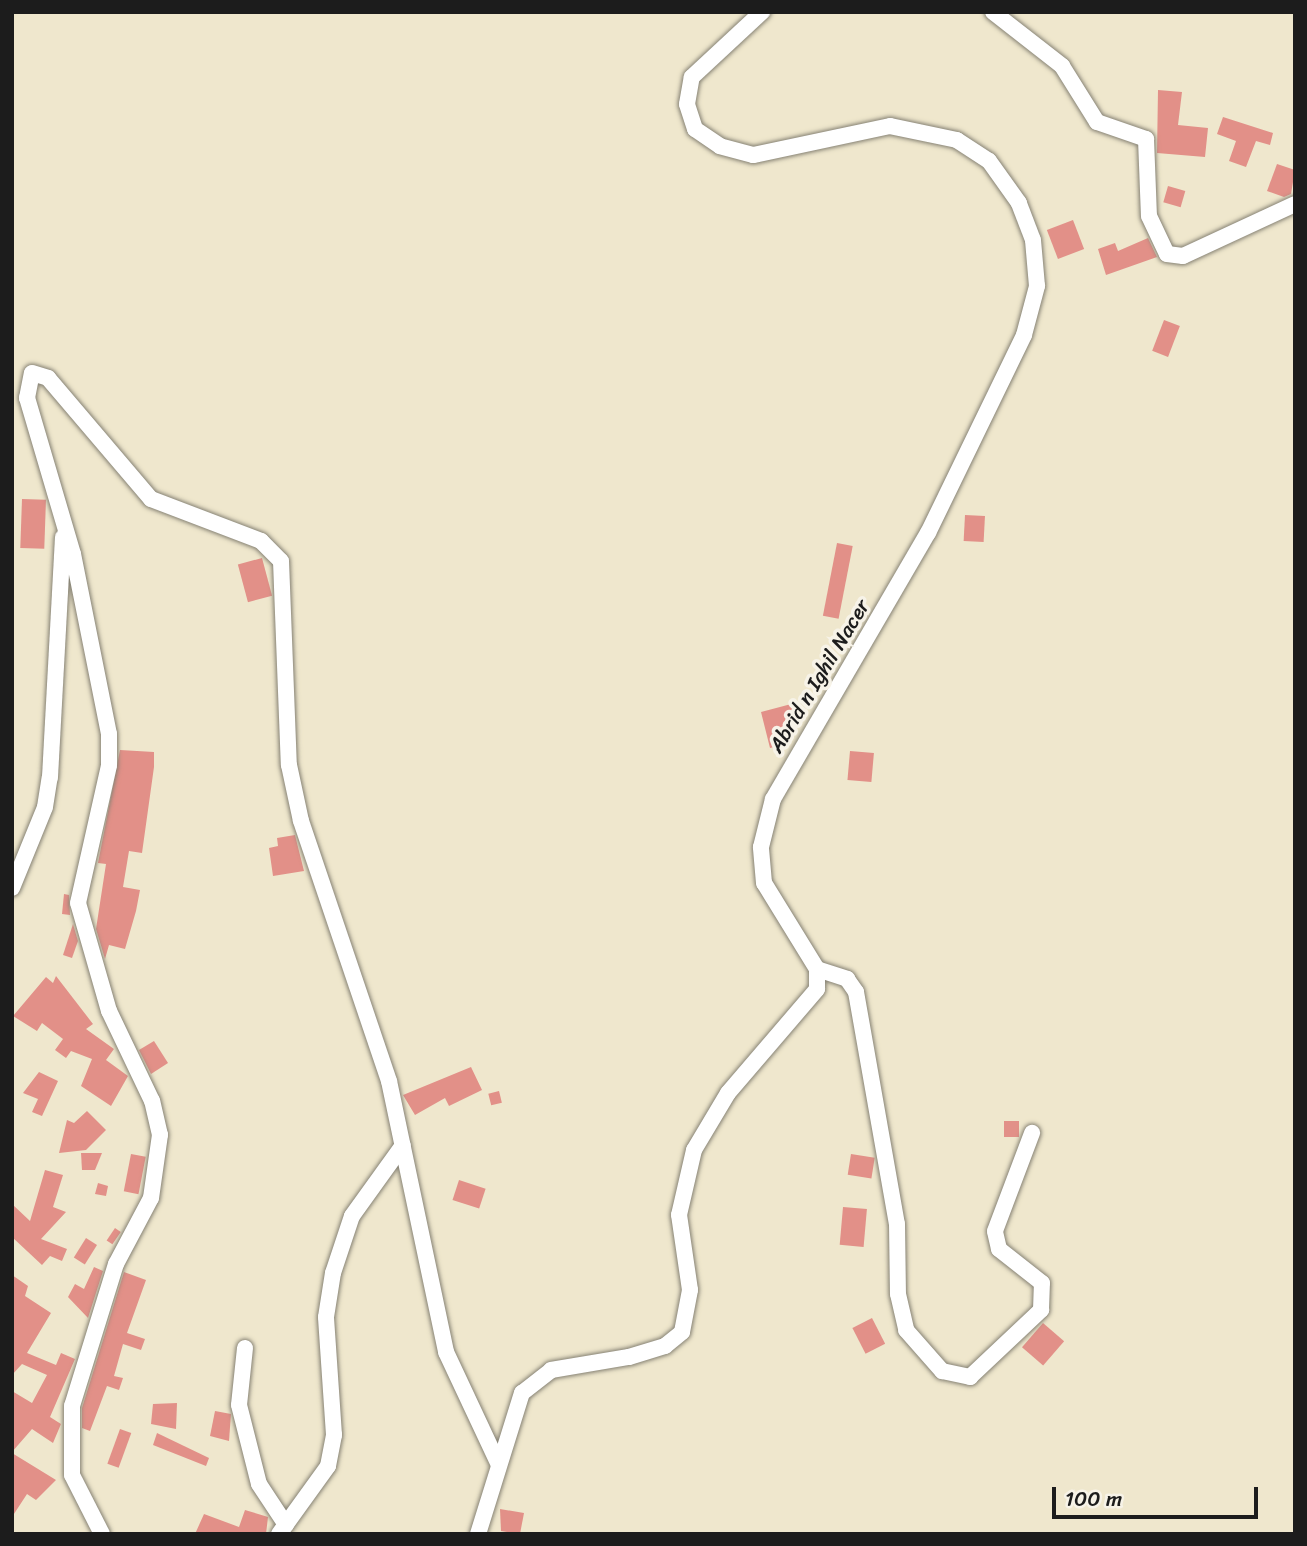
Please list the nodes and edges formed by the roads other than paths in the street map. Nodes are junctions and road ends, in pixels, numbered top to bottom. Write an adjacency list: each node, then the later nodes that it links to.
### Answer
1 (762, 12): 6 (street, Abrid n Ighil Nacer)
2 (993, 12): 3 (street)
3 (1295, 204)
4 (64, 525): 5 (street); 8 (street); 12 (street)
5 (12, 888)
6 (817, 969): 7 (street); 10 (street)
7 (1032, 1133)
8 (403, 1145): 10 (street); 11 (street)
9 (245, 1348): 11 (street)
10 (498, 1462): 13 (street)
11 (282, 1530)
12 (102, 1534)
13 (478, 1534)

